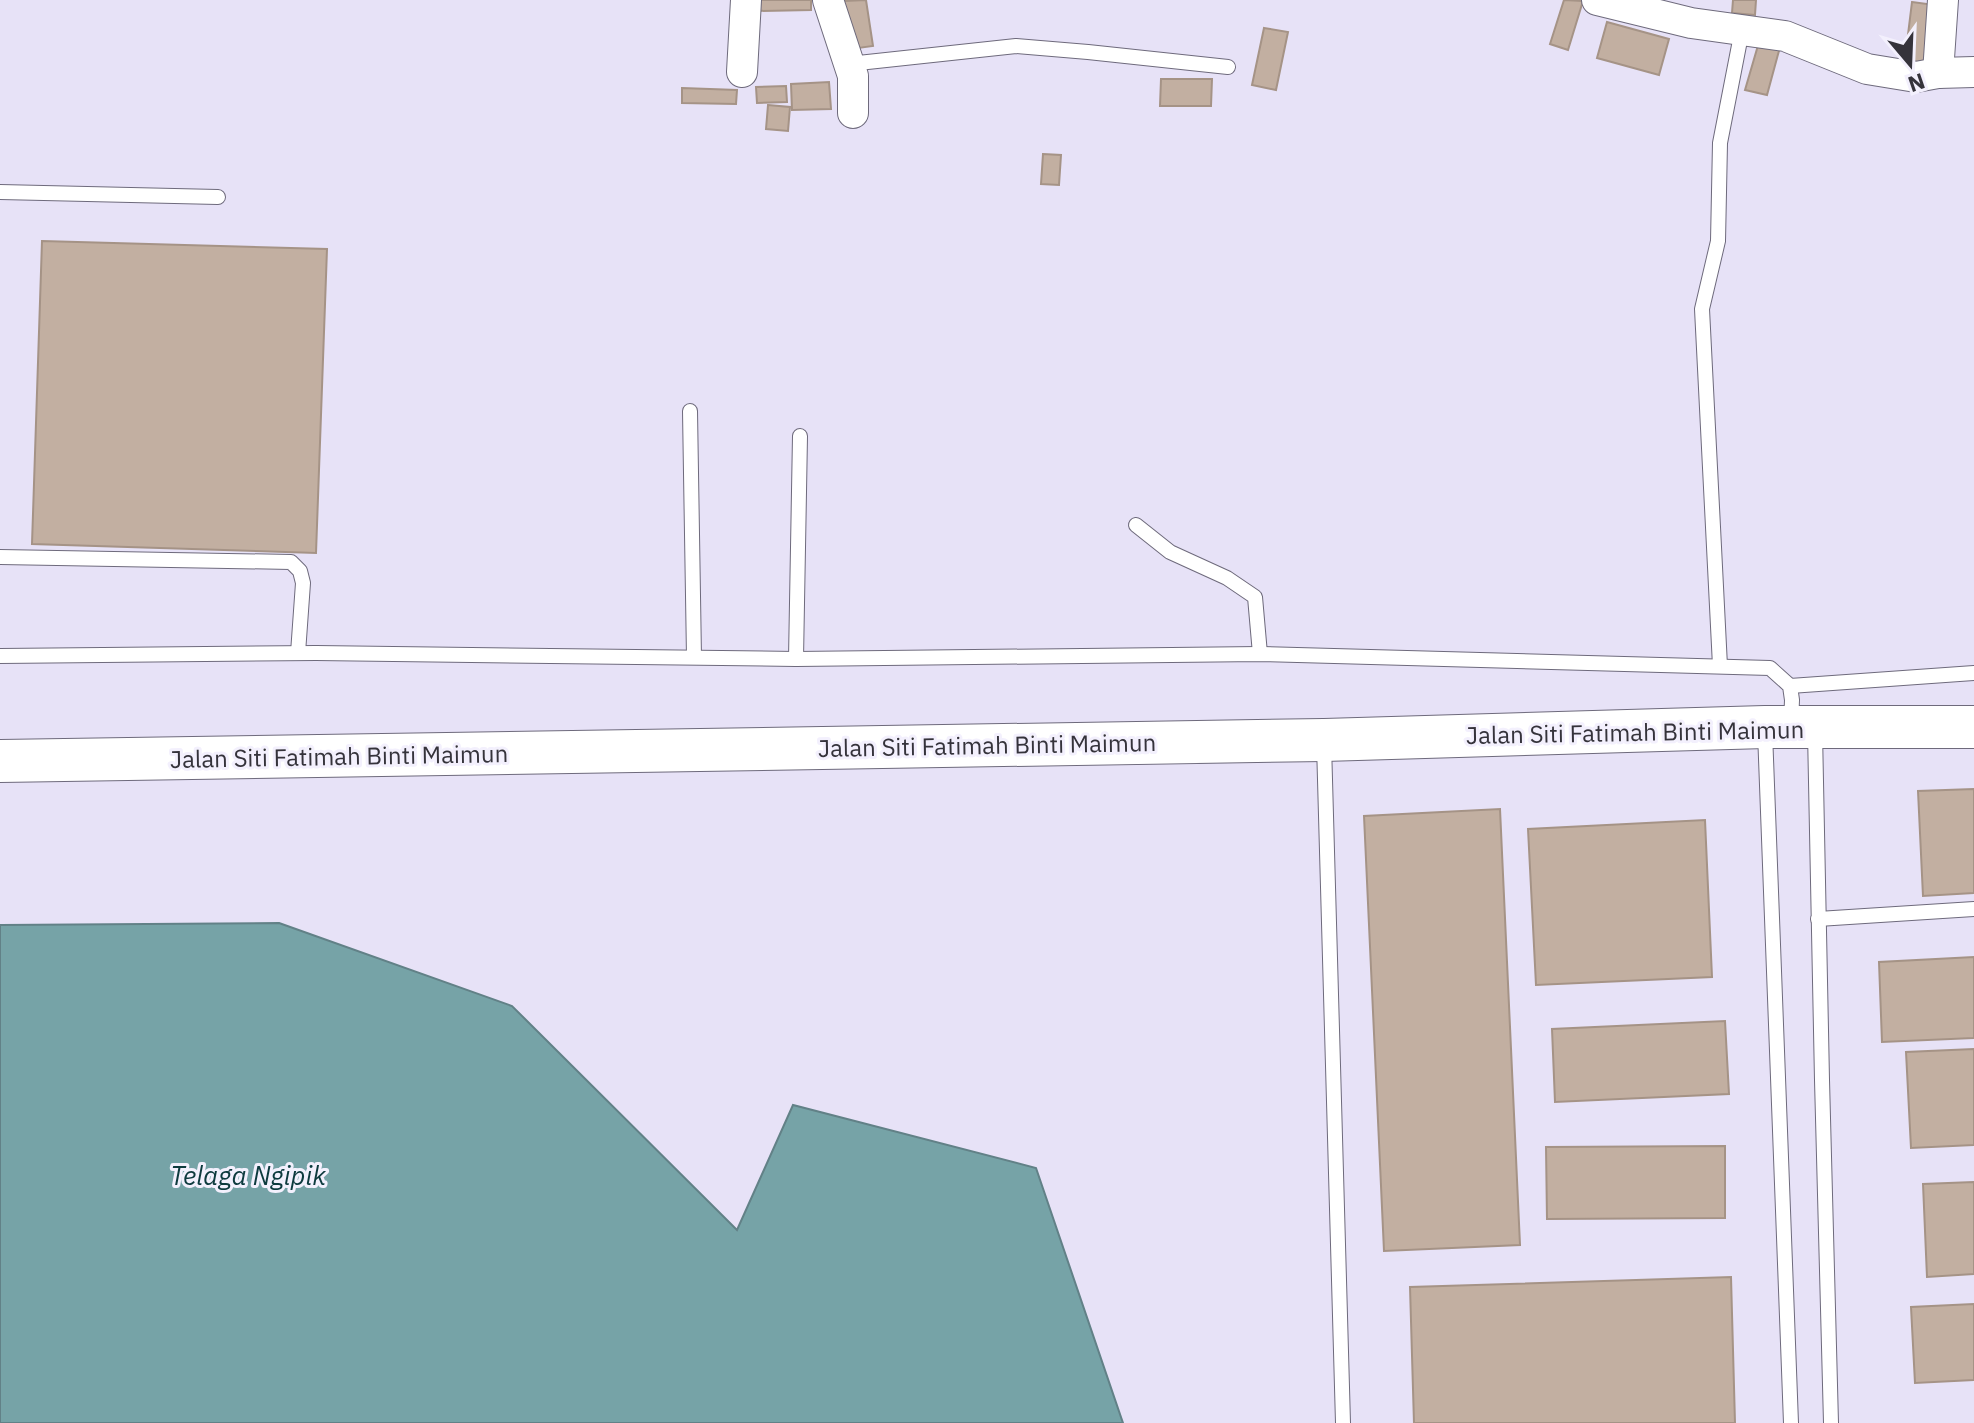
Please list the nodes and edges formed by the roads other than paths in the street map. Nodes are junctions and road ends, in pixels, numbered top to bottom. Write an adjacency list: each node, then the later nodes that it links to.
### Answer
1 (746, 0): 8 (street)
2 (828, 0): 6 (street)
3 (1597, 0): 5 (street)
4 (1943, 0): 10 (street)
5 (1742, 30): 10 (street); 23 (lane)
6 (849, 64): 7 (lane); 11 (street)
7 (1228, 67)
8 (742, 72)
9 (1974, 72): 10 (street)
10 (1938, 73)
11 (853, 113)
12 (0, 192): 13 (lane)
13 (218, 197)
14 (690, 411): 21 (lane)
15 (800, 436): 22 (lane)
16 (1136, 525): 19 (lane)
17 (0, 557): 18 (lane)
18 (298, 653): 20 (lane); 21 (lane)
19 (1260, 654): 22 (lane); 23 (lane)
20 (0, 656)
21 (694, 657): 22 (lane)
22 (796, 659)
23 (1720, 666): 25 (lane)
24 (1974, 673): 25 (lane)
25 (1790, 686): 26 (lane)
26 (1790, 727): 27 (street, Jalan Siti Fatimah Binti Maimun); 28 (street, Jalan Siti Fatimah Binti Maimun); 31 (lane); 33 (lane)
27 (1974, 727)
28 (1324, 740): 29 (street, Jalan Siti Fatimah Binti Maimun); 32 (lane)
29 (0, 761)
30 (1974, 909): 31 (lane)
31 (1818, 919): 34 (lane)
32 (1343, 1423)
33 (1791, 1423)
34 (1831, 1423)

